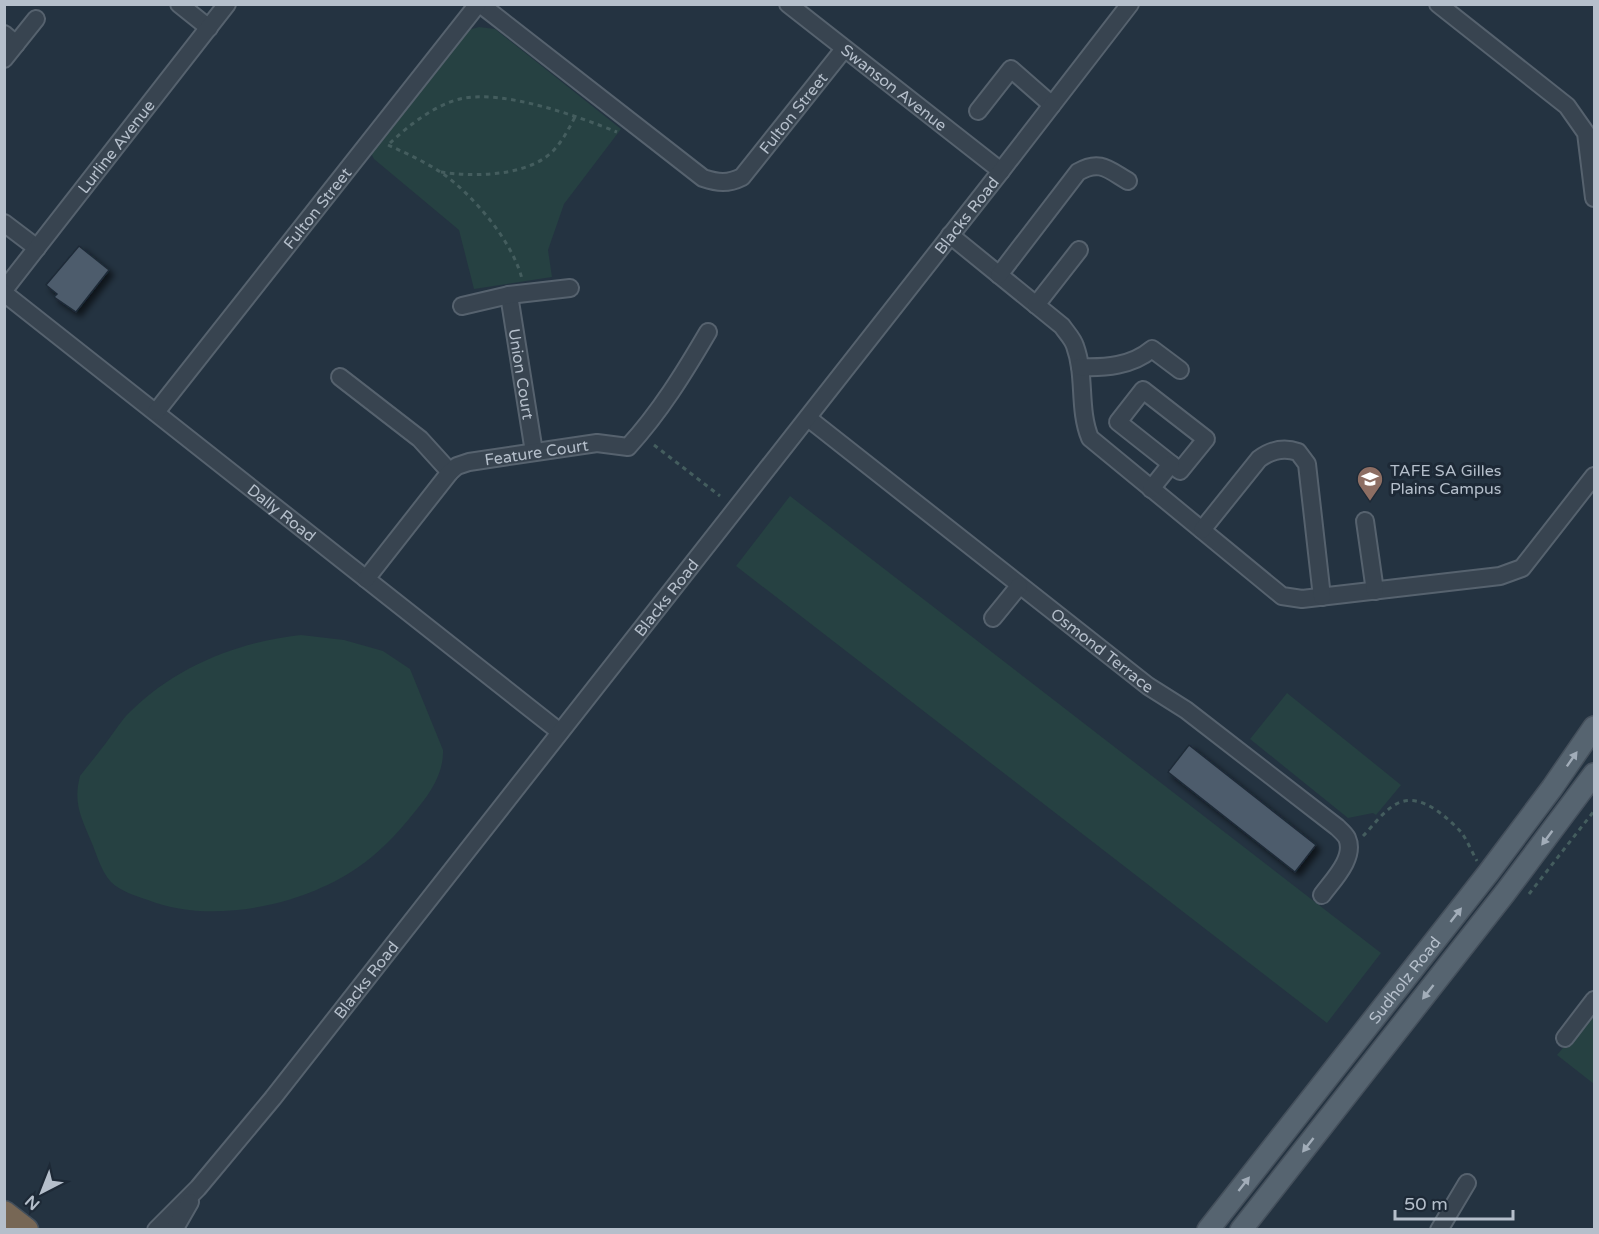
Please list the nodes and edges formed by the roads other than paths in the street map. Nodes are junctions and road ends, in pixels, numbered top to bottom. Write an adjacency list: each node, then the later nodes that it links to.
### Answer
1 (179, 4): 8 (street)
2 (227, 4): 8 (street, Lurline Avenue)
3 (479, 4): 10 (street, Fulton Street); 31 (street, Fulton Street)
4 (788, 4): 10 (street, Swanson Avenue)
5 (1130, 4): 12 (street, Blacks Road)
6 (1438, 4): 16 (street)
7 (36, 19): 9 (street)
8 (209, 28): 19 (street, Lurline Avenue)
9 (10, 39): 11 (street)
10 (844, 49): 14 (street, Swanson Avenue)
11 (4, 59)
12 (1053, 105): 13 (street); 14 (street, Blacks Road)
13 (978, 111)
14 (1001, 171): 18 (street, Blacks Road)
15 (1128, 181): 21 (street)
16 (1594, 198)
17 (4, 223): 19 (street)
18 (951, 235): 21 (street); 32 (street, Blacks Road)
19 (37, 248): 23 (street, Lurline Avenue)
20 (1079, 250): 25 (street)
21 (999, 275): 25 (street)
22 (570, 288): 24 (street)
23 (4, 292): 31 (street, Dally Road)
24 (509, 295): 26 (street); 33 (street, Union Court)
25 (1036, 305): 28 (street)
26 (462, 306)
27 (708, 332): 33 (street, Feature Court)
28 (1080, 367): 29 (street); 37 (street)
29 (1180, 370)
30 (340, 377): 35 (street)
31 (156, 412): 40 (street, Dally Road)
32 (808, 418): 41 (street, Osmond Terrace); 46 (street, Blacks Road)
33 (534, 452): 35 (street, Feature Court)
34 (1171, 464): 34 (street); 37 (street)
35 (450, 472): 40 (street, Feature Court)
36 (1594, 476): 42 (street)
37 (1151, 489): 39 (street)
38 (1365, 521): 42 (street)
39 (1203, 530): 43 (street); 43 (street)
40 (366, 579): 46 (street, Dally Road)
41 (1019, 586): 44 (street); 48 (street, Osmond Terrace)
42 (1375, 591): 43 (street)
43 (1322, 597)
44 (993, 618)
45 (1594, 727): 57 (main road, Sudholz Road, one-way to 45)
46 (560, 732): 52 (street, Blacks Road)
47 (1594, 774): 58 (main road, Sudholz Road, one-way to 58)
48 (1322, 895)
49 (1594, 1000): 50 (street)
50 (1565, 1038)
51 (1467, 1183): 59 (street)
52 (198, 1188): 55 (street, Blacks Road); 56 (street, Blacks Road)
53 (4, 1213): 54 (highway)
54 (26, 1230)
55 (156, 1230)
56 (174, 1230)
57 (1208, 1230)
58 (1241, 1230)
59 (1439, 1230)

